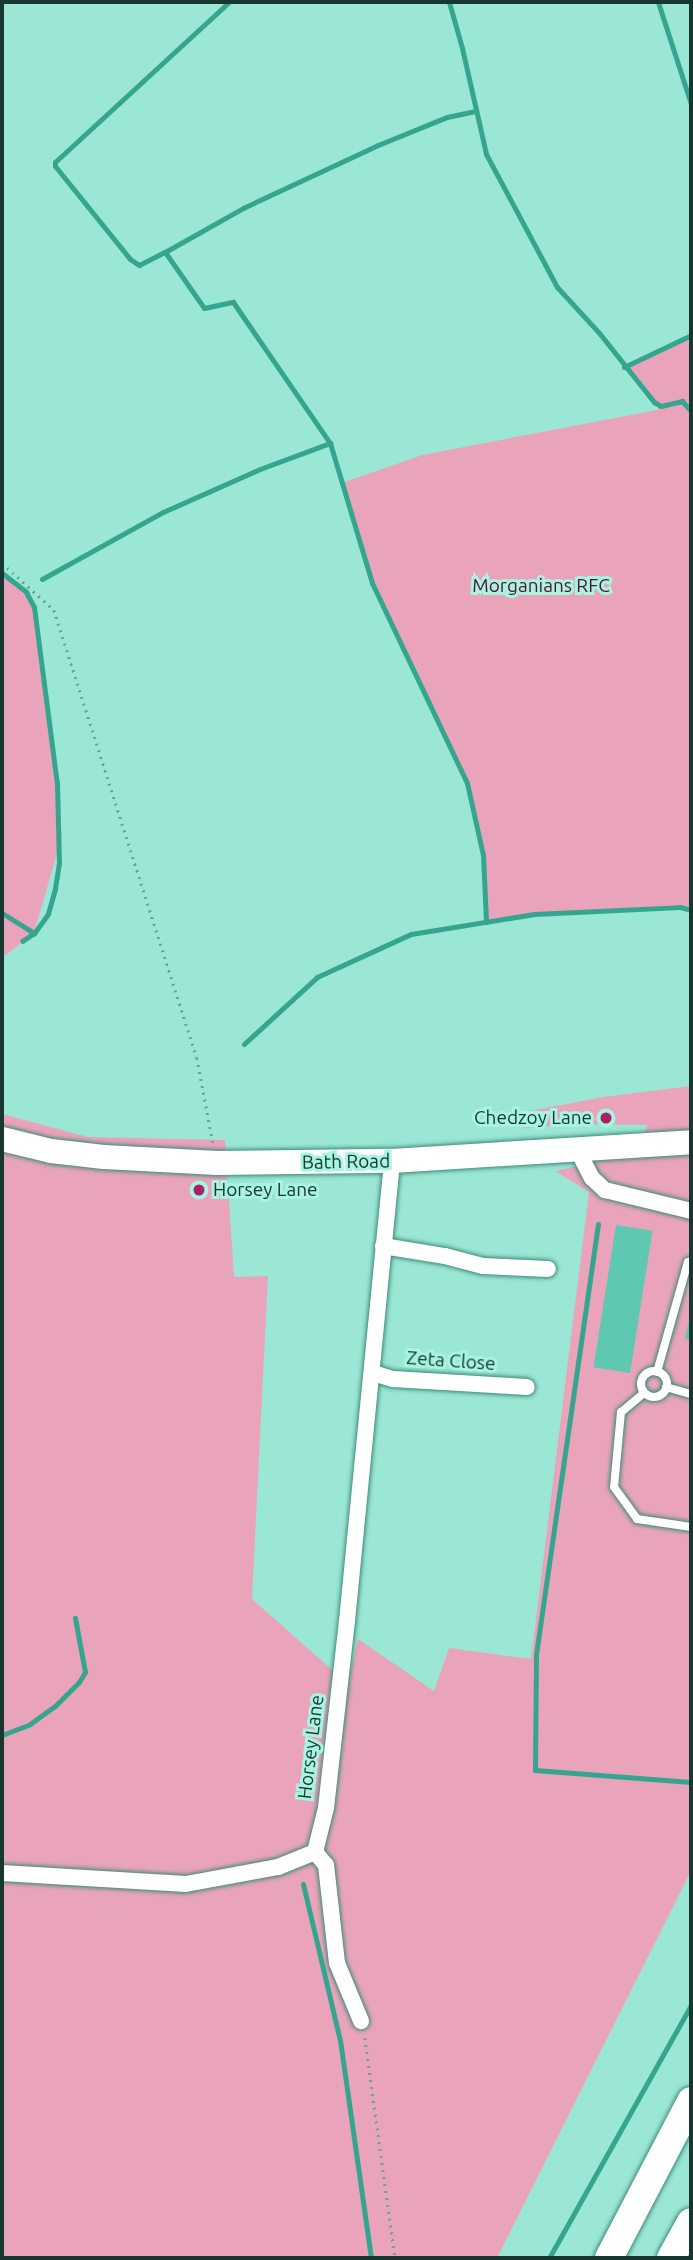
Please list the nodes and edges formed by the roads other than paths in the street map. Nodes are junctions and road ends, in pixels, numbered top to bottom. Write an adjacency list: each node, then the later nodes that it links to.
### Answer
1 (2, 1139): 4 (main road, Bath Road)
2 (691, 1142): 3 (main road, Bath Road)
3 (576, 1147): 4 (main road, Bath Road); 5 (street)
4 (391, 1161): 6 (street, Horsey Lane)
5 (691, 1211)
6 (383, 1246): 8 (street); 10 (street, Horsey Lane)
7 (691, 1261): 9 (lane)
8 (548, 1269)
9 (657, 1372): 12 (lane); 13 (lane)
10 (373, 1373): 11 (street, Zeta Close); 16 (street, Horsey Lane)
11 (527, 1387)
12 (666, 1387): 13 (lane); 14 (lane)
13 (644, 1393): 15 (lane)
14 (691, 1394)
15 (691, 1527)
16 (315, 1852): 17 (street); 18 (street)
17 (2, 1873)
18 (361, 2021)
19 (691, 2101): 21 (highway)
20 (691, 2222): 22 (highway)
21 (609, 2258)
22 (671, 2258)

